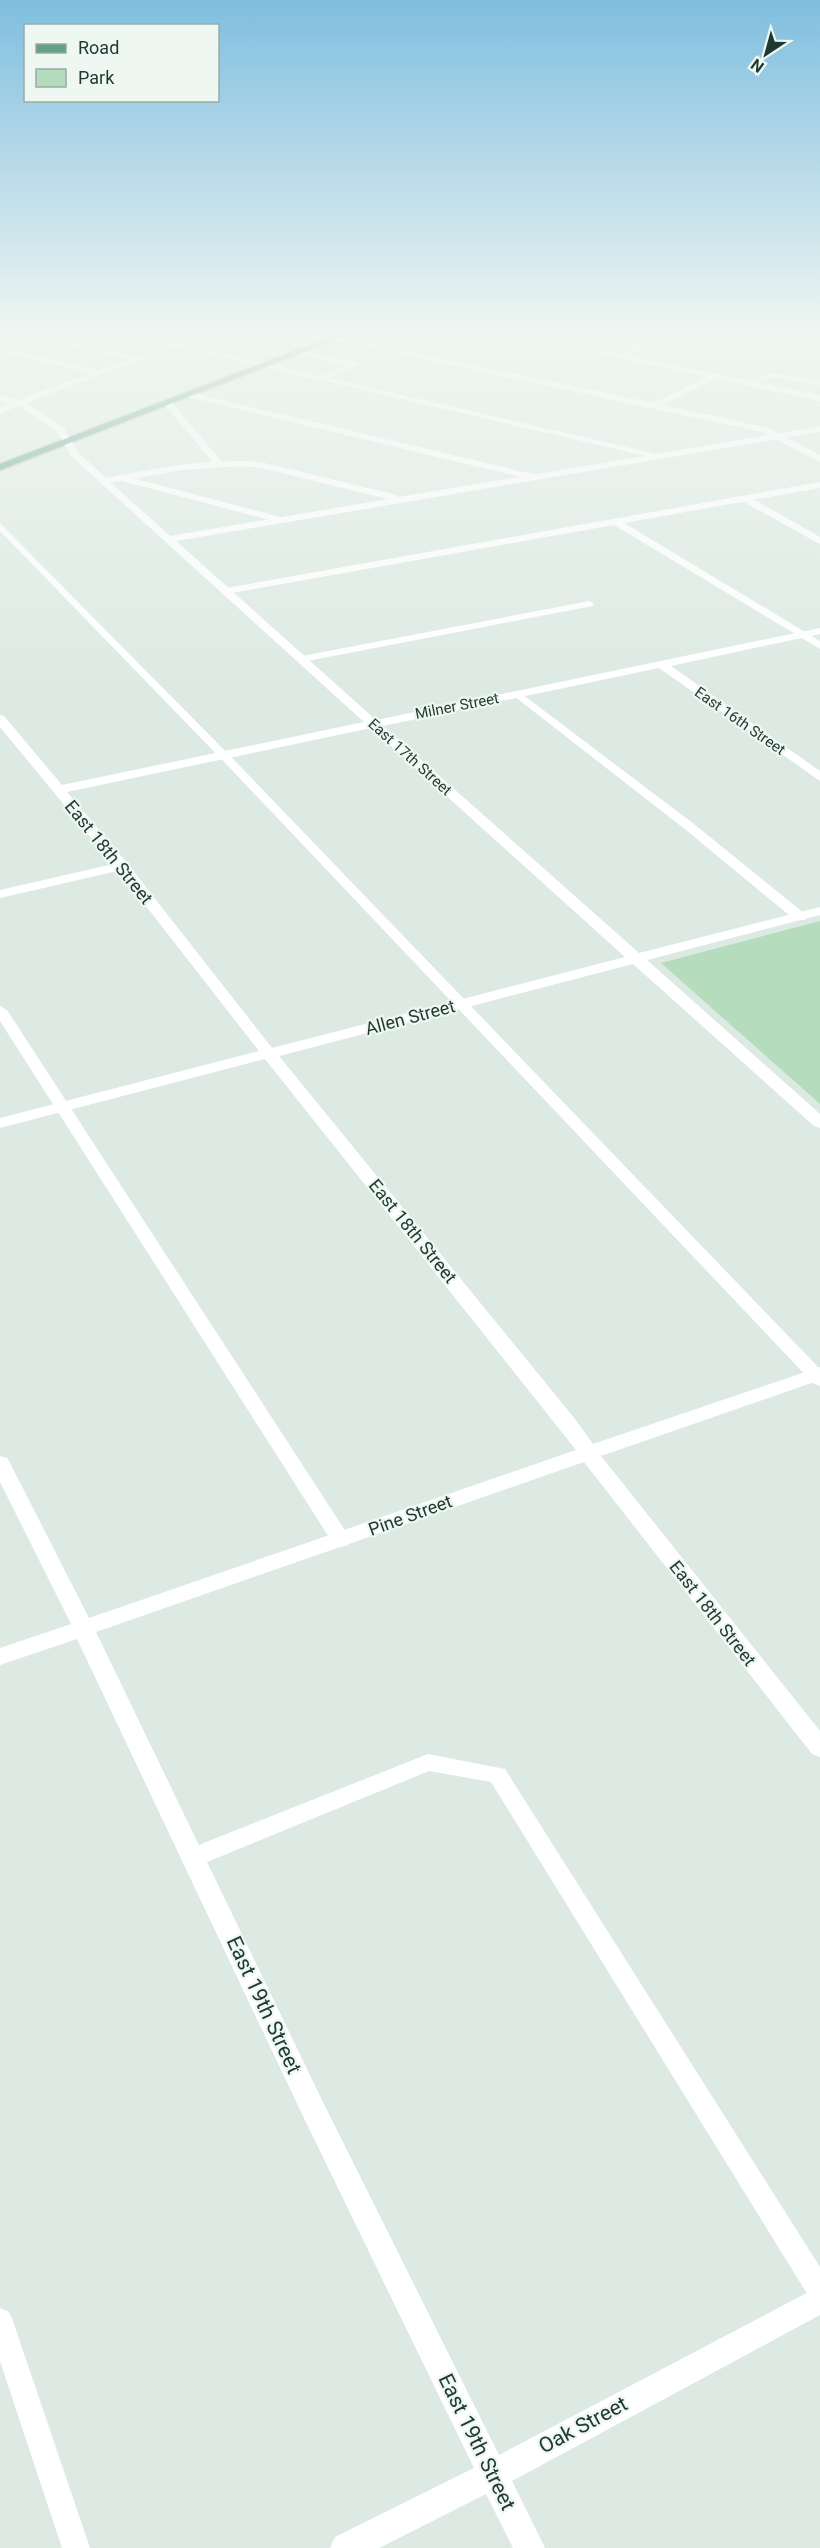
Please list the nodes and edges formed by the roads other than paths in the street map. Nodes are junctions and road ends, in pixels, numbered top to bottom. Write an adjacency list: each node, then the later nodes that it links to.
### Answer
1 (45, 450): 11 (main road)
2 (71, 450): 14 (street, East 17th Street)
3 (207, 450): 10 (lane)
4 (420, 450): 12 (lane)
5 (632, 450): 8 (street)
6 (695, 450): 8 (street)
7 (803, 450): 9 (lane)
8 (659, 456): 12 (street)
9 (820, 459)
10 (218, 463): 13 (street); 17 (street)
11 (0, 467)
12 (533, 477): 17 (street)
13 (121, 478): 14 (street); 18 (lane)
14 (104, 481): 21 (street, East 17th Street)
15 (820, 485): 16 (lane)
16 (744, 498): 19 (lane); 22 (street)
17 (401, 500): 18 (street)
18 (281, 520): 21 (street)
19 (616, 522): 23 (lane); 26 (lane)
20 (0, 526): 33 (lane)
21 (169, 539): 23 (street, East 17th Street)
22 (820, 541)
23 (226, 591): 28 (street, East 17th Street)
24 (589, 604): 28 (lane)
25 (820, 631): 26 (street, Milner Street)
26 (800, 635): 27 (lane); 29 (street, Milner Street)
27 (820, 646)
28 (302, 659): 32 (street, East 17th Street)
29 (661, 664): 30 (street, Milner Street); 34 (street, East 16th Street)
30 (518, 694): 32 (street, Milner Street); 39 (lane)
31 (0, 719): 35 (street, East 18th Street)
32 (373, 724): 33 (street, Milner Street); 40 (street, East 17th Street)
33 (224, 755): 35 (street, Milner Street); 41 (lane)
34 (820, 777)
35 (58, 790): 36 (street, East 18th Street)
36 (122, 866): 37 (lane); 43 (street, East 18th Street)
37 (0, 894)
38 (820, 911): 39 (street, Allen Street)
39 (800, 917): 40 (street, Allen Street)
40 (636, 958): 41 (street, Allen Street); 46 (street, East 17th Street)
41 (458, 1003): 43 (street, Allen Street); 47 (lane)
42 (0, 1010): 44 (lane)
43 (269, 1054): 44 (street, Allen Street); 48 (street, East 18th Street)
44 (62, 1107): 45 (street, Allen Street); 50 (lane)
45 (0, 1123)
46 (820, 1123)
47 (818, 1376): 48 (street, Pine Street)
48 (589, 1453): 50 (street, Pine Street); 53 (street, East 18th Street)
49 (0, 1463): 51 (street, East 19th Street)
50 (341, 1540): 51 (street, Pine Street)
51 (83, 1628): 52 (street, Pine Street); 54 (street, East 19th Street)
52 (0, 1657)
53 (820, 1748)
54 (194, 1857): 55 (lane); 58 (street, East 19th Street)
55 (820, 2291)
56 (820, 2301): 58 (street, Oak Street)
57 (0, 2321): 59 (lane)
58 (494, 2474): 60 (street, Oak Street); 61 (street, East 19th Street)
59 (76, 2548)
60 (346, 2548)
61 (529, 2548)

